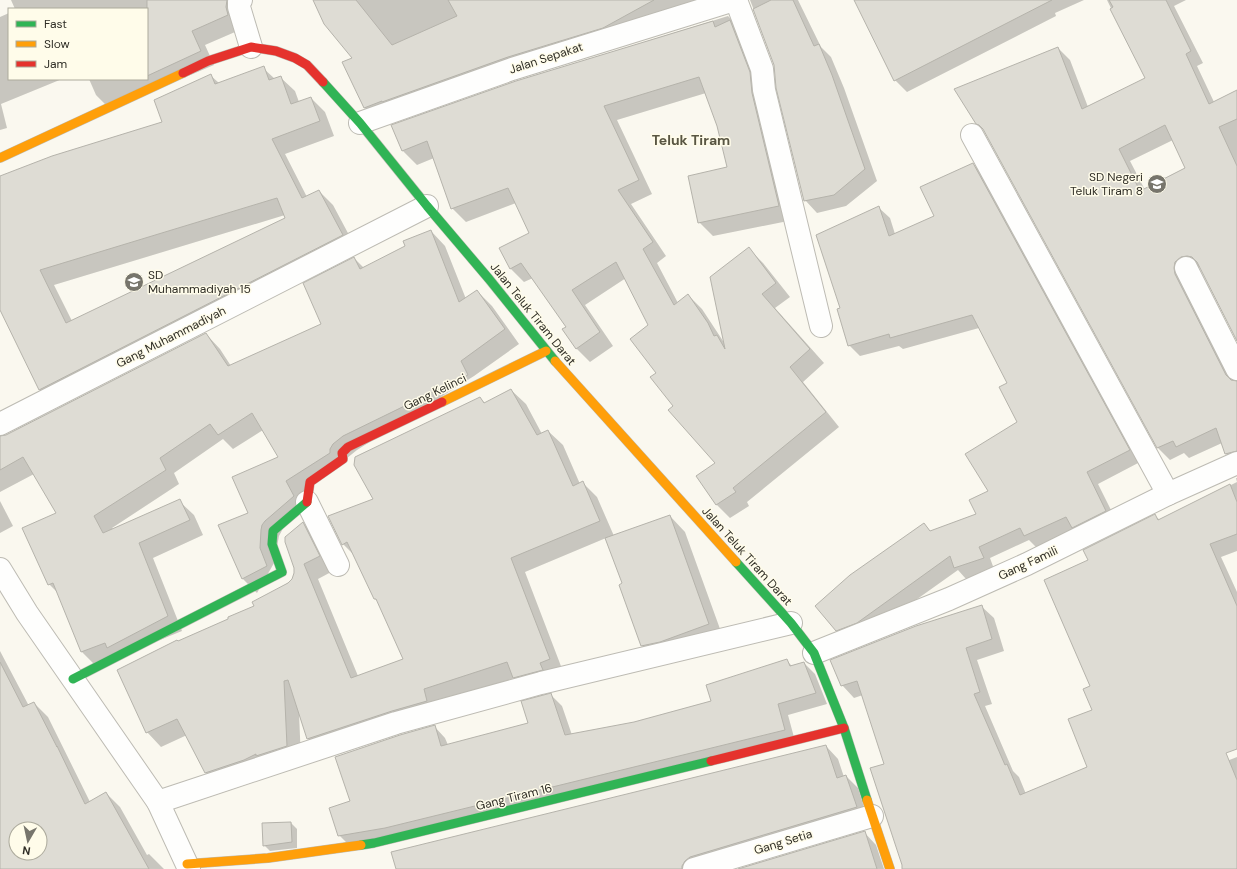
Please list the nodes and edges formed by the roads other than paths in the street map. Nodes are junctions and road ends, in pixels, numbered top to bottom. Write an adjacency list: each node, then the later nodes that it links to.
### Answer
1 (241, 0): 4 (street)
2 (735, 0): 3 (street, Jalan Sepakat); 10 (street)
3 (691, 6): 5 (street, Jalan Sepakat)
4 (250, 47): 5 (street, Jalan Teluk Tiram Darat); 7 (street, Jalan Teluk Tiram Darat)
5 (360, 123): 8 (street, Jalan Teluk Tiram Darat)
6 (972, 135): 15 (street)
7 (0, 158)
8 (427, 206): 11 (street, Jalan Teluk Tiram Darat); 13 (street, Gang Muhammadiyah)
9 (1186, 268): 12 (street)
10 (821, 326)
11 (546, 351): 16 (street, Gang Kelinci); 19 (street, Jalan Teluk Tiram Darat)
12 (1237, 369)
13 (0, 424)
14 (1237, 463): 15 (street, Gang Famili)
15 (1168, 494): 20 (street, Gang Famili)
16 (307, 502): 17 (street); 21 (street)
17 (338, 565)
18 (0, 570): 21 (street)
19 (791, 623): 20 (street, Jalan Teluk Tiram Darat); 23 (street)
20 (814, 653): 22 (street, Jalan Teluk Tiram Darat)
21 (73, 679): 23 (street)
22 (844, 728): 24 (street, Jalan Teluk Tiram Darat); 25 (street, Gang Tiram 16)
23 (158, 802): 25 (street)
24 (872, 816): 26 (street, Gang Setia); 27 (street, Jalan Teluk Tiram Darat)
25 (188, 867)
26 (694, 869)
27 (890, 869)

